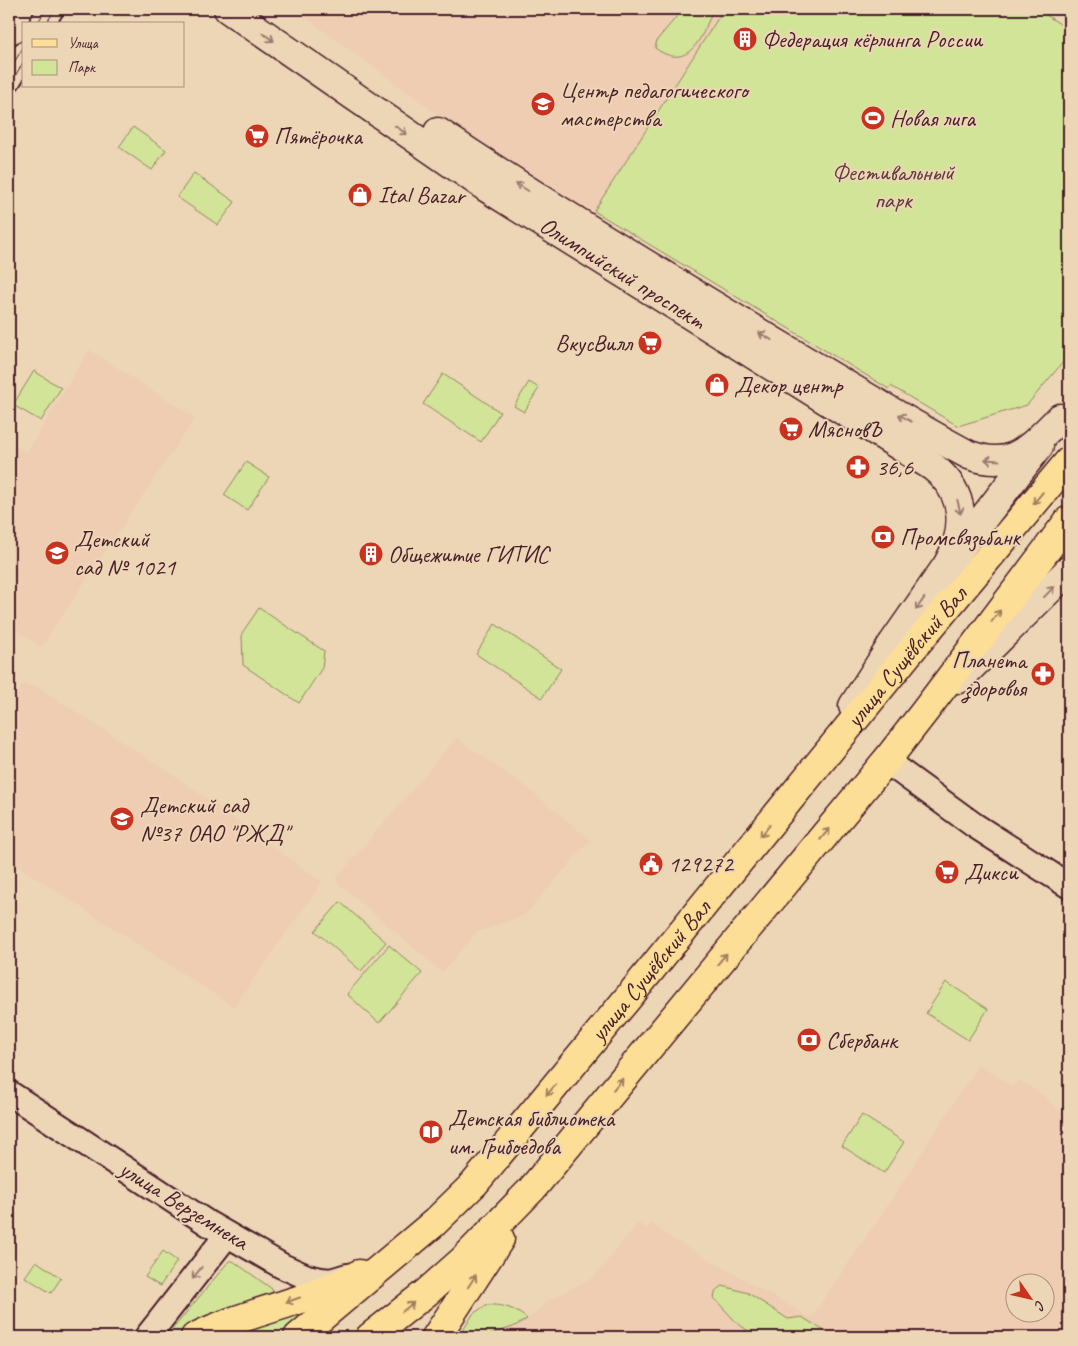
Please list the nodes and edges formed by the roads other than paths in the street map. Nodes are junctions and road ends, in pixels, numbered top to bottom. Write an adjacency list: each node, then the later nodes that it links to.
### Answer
1 (51, 9): 4 (street)
2 (228, 9): 10 (main road, Олимпийский проспект, one-way to 10)
3 (262, 9): 7 (main road, Олимпийский проспект, one-way to 3)
4 (43, 22)
5 (22, 57): 6 (street)
6 (9, 79)
7 (1065, 413): 10 (main road)
8 (1069, 461): 14 (main road, улица Сущёвский Вал, one-way to 14)
9 (1069, 520): 12 (main road, улица Сущёвский Вал, one-way to 9)
10 (948, 564): 14 (main road, one-way to 14)
11 (1069, 570): 12 (main road, one-way to 11)
12 (925, 711): 13 (main road, улица Сущёвский Вал)
13 (886, 761): 15 (street); 17 (main road, улица Сущёвский Вал, one-way to 13)
14 (807, 779): 18 (main road, улица Сущёвский Вал, one-way to 18)
15 (1069, 886)
16 (9, 1092): 19 (street, улица Верземнека)
17 (532, 1189): 24 (main road, улица Сущёвский Вал, one-way to 17); 25 (main road, one-way to 17)
18 (434, 1223): 20 (main road); 23 (main road, улица Сущёвский Вал)
19 (228, 1235): 20 (street, улица Верземнека); 21 (street, one-way to 21)
20 (370, 1267): 22 (main road, one-way to 22)
21 (147, 1337)
22 (195, 1337)
23 (298, 1337)
24 (370, 1337)
25 (436, 1337)

